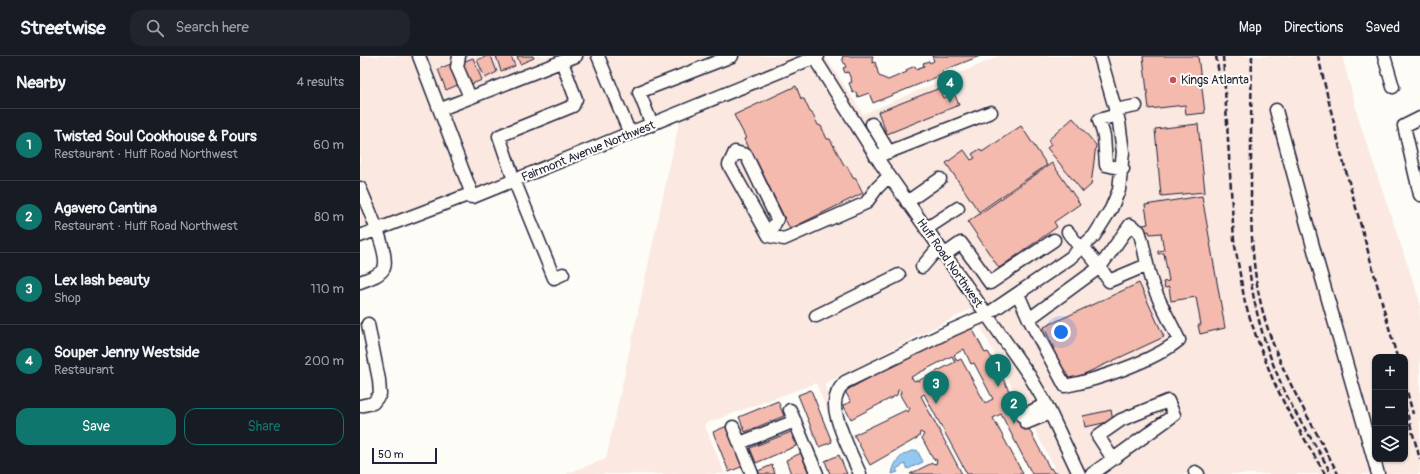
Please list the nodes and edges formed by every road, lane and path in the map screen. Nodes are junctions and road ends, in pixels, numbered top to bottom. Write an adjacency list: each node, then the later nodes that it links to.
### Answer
1 (420, 56): 13 (street)
2 (459, 56): 11 (street)
3 (575, 56): 9 (street)
4 (598, 56): 20 (street)
5 (732, 56): 19 (street)
6 (1100, 56): 16 (street)
7 (1384, 56): 10 (street)
8 (815, 57): 19 (street, Fairmont Avenue Northwest); 22 (street, Huff Road Northwest)
9 (562, 62): 11 (street); 26 (street)
10 (1393, 87)
11 (470, 97): 13 (street)
12 (1136, 106): 16 (street)
13 (441, 108): 30 (street)
14 (1276, 110): 66 (street)
15 (992, 112): 21 (street)
16 (1116, 113): 23 (street); 23 (street)
17 (1420, 118): 29 (street)
18 (872, 124): 21 (street)
19 (652, 125): 20 (street, Fairmont Avenue Northwest)
20 (630, 134): 26 (street, Fairmont Avenue Northwest)
21 (889, 152): 22 (street)
22 (876, 157): 24 (street, Huff Road Northwest)
23 (1122, 169): 40 (street)
24 (889, 176): 32 (street, Huff Road Northwest); 38 (street)
25 (940, 179): 32 (street)
26 (514, 180): 30 (street, Fairmont Avenue Northwest); 45 (street)
27 (360, 188): 35 (street)
28 (762, 188): 31 (street); 31 (street); 38 (street)
29 (1420, 194)
30 (472, 197): 35 (street, Fairmont Avenue Northwest)
31 (748, 198): 38 (street)
32 (907, 202): 34 (street, Huff Road Northwest)
33 (958, 208): 34 (street)
34 (926, 229): 41 (street, Huff Road Northwest)
35 (377, 230): 37 (street, Fairmont Avenue Northwest); 47 (street)
36 (1068, 232): 40 (street)
37 (360, 236)
38 (768, 236)
39 (1054, 240): 41 (street)
40 (1082, 248): 44 (street); 48 (street)
41 (942, 251): 43 (street); 49 (street, Huff Road Northwest)
42 (1147, 265): 44 (street); 44 (street); 51 (street)
43 (922, 267)
44 (1100, 267): 51 (street)
45 (563, 274)
46 (899, 275): 50 (street)
47 (360, 282)
48 (1018, 294): 49 (street); 51 (street)
49 (986, 315): 54 (street, Huff Road Northwest); 63 (street)
50 (816, 316)
51 (1029, 319)
52 (368, 324): 53 (street)
53 (360, 406)
54 (1048, 408): 56 (street); 64 (street, Huff Road Northwest)
55 (790, 410): 57 (street)
56 (1029, 417)
57 (795, 421): 59 (street); 62 (street)
58 (733, 427): 59 (street)
59 (740, 443): 61 (street)
60 (1113, 459): 60 (street); 65 (street)
61 (752, 474)
62 (817, 474)
63 (860, 474)
64 (1079, 474)
65 (1092, 474)
66 (1378, 474)

